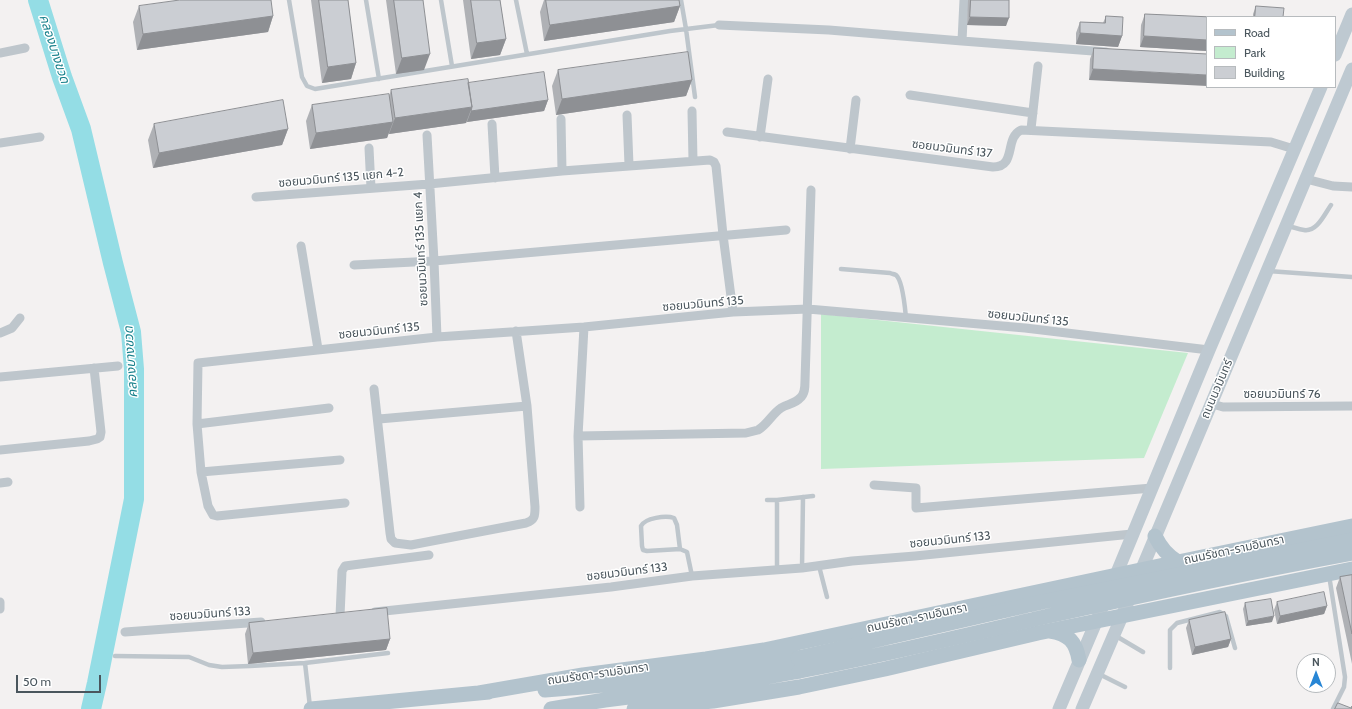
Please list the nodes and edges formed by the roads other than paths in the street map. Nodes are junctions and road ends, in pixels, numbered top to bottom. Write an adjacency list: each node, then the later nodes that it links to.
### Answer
1 (289, 0): 19 (lane)
2 (366, 0): 19 (lane)
3 (441, 0): 16 (lane)
4 (516, 0): 15 (lane)
5 (681, 0): 9 (lane)
6 (964, 0): 10 (street)
7 (1352, 14): 14 (main road)
8 (719, 25): 9 (lane); 10 (street)
9 (686, 29): 15 (lane); 23 (lane)
10 (962, 42): 12 (street)
11 (25, 48): 13 (street)
12 (1116, 52)
13 (0, 53)
14 (1336, 53)
15 (527, 54): 16 (lane)
16 (452, 66): 19 (lane)
17 (1038, 66): 26 (street)
18 (1350, 77): 43 (main road, ถนนนวมินทร์)
19 (379, 79)
20 (768, 79): 34 (street)
21 (1321, 88): 38 (main road, ถนนนวมินทร์)
22 (910, 95): 26 (street)
23 (694, 97)
24 (856, 100): 37 (street)
25 (692, 111): 39 (street)
26 (1033, 113): 30 (street)
27 (627, 115): 40 (street)
28 (561, 119): 41 (street)
29 (492, 124): 42 (street)
30 (1031, 129): 37 (street, ซอยนวมินทร์ 137); 38 (street, ซอยนวมินทร์ 137)
31 (727, 132): 34 (street, ซอยนวมินทร์ 137)
32 (427, 135): 44 (street, ซอยนวมินทร์ 135 แยก 4)
33 (40, 137): 35 (street)
34 (760, 137): 37 (street, ซอยนวมินทร์ 137)
35 (0, 143)
36 (369, 148): 46 (street)
37 (850, 149)
38 (1294, 149): 68 (main road, ถนนนวมินทร์)
39 (693, 161): 40 (street, ซอยนวมินทร์ 135 แยก 4-2); 52 (street, ซอยนวมินทร์ 135 แยก 4-2)
40 (629, 165): 41 (street, ซอยนวมินทร์ 135 แยก 4-2)
41 (562, 171): 42 (street, ซอยนวมินทร์ 135 แยก 4-2)
42 (495, 178): 44 (street, ซอยนวมินทร์ 135 แยก 4-2)
43 (1306, 179): 45 (street); 50 (main road, ถนนนวมินทร์)
44 (429, 184): 46 (street, ซอยนวมินทร์ 135 แยก 4-2); 54 (street, ซอยนวมินทร์ 135 แยก 4)
45 (1352, 187)
46 (371, 188): 48 (street, ซอยนวมินทร์ 135 แยก 4-2)
47 (811, 190): 59 (street)
48 (256, 197)
49 (1331, 205): 50 (lane)
50 (1286, 225): 57 (main road, ถนนนวมินทร์)
51 (786, 230): 52 (street)
52 (723, 235): 54 (street); 60 (street, ซอยนวมินทร์ 135 แยก 4-2)
53 (301, 246): 67 (street)
54 (434, 261): 55 (street); 66 (street, ซอยนวมินทร์ 135 แยก 4)
55 (354, 265)
56 (841, 269): 62 (lane)
57 (1267, 270): 58 (lane); 73 (main road, ถนนนวมินทร์)
58 (1352, 277)
59 (808, 309): 60 (street, ซอยนวมินทร์ 135); 62 (street, ซอยนวมินทร์ 135); 79 (street)
60 (733, 312): 63 (street, ซอยนวมินทร์ 135)
61 (20, 318): 65 (street)
62 (906, 318): 68 (street, ซอยนวมินทร์ 135)
63 (584, 327): 64 (street, ซอยนวมินทร์ 135); 79 (street)
64 (516, 331): 66 (street, ซอยนวมินทร์ 135); 74 (street)
65 (0, 333)
66 (437, 337): 67 (street, ซอยนวมินทร์ 135)
67 (318, 349): 78 (street, ซอยนวมินทร์ 135)
68 (1209, 350): 84 (main road, ถนนนวมินทร์)
69 (118, 366): 70 (street)
70 (94, 368): 71 (street); 80 (street)
71 (0, 377)
72 (374, 388): 77 (street)
73 (1212, 404): 75 (street, ซอยนวมินทร์ 76); 93 (main road, ถนนนวมินทร์)
74 (527, 406): 77 (street); 77 (street)
75 (1352, 406)
76 (329, 408): 78 (street)
77 (379, 419)
78 (196, 424): 82 (street)
79 (578, 436): 90 (street)
80 (0, 450)
81 (340, 460): 82 (street)
82 (202, 472): 89 (street)
83 (874, 485): 84 (street)
84 (1152, 488): 92 (main road, ถนนนวมินทร์)
85 (813, 496): 86 (lane)
86 (803, 497): 88 (lane); 101 (lane)
87 (767, 500): 88 (lane)
88 (777, 500): 102 (lane)
89 (345, 503)
90 (580, 507)
91 (1352, 526): 94 (main road, ถนนรัชดา-รามอินทรา)
92 (1132, 534): 93 (main road); 100 (street, ซอยนวมินทร์ 133); 106 (main road, ถนนนวมินทร์)
93 (1154, 539): 99 (main road); 103 (main road, ถนนนวมินทร์)
94 (1283, 540): 99 (main road, ถนนรัชดา-รามอินทรา); 108 (main road)
95 (1352, 540): 127 (main road, ถนนรัชดา-รามอินทรา, bridge)
96 (680, 549): 96 (lane); 107 (lane)
97 (1352, 553): 127 (main road, ถนนรัชดา-รามอินทรา, bridge)
98 (429, 555): 114 (street)
99 (1178, 562): 103 (main road, ถนนรัชดา-รามอินทรา)
100 (819, 566): 101 (street, ซอยนวมินทร์ 133); 110 (lane)
101 (802, 568): 102 (street, ซอยนวมินทร์ 133)
102 (777, 570): 107 (street, ซอยนวมินทร์ 133)
103 (1141, 570): 106 (main road, ถนนรัชดา-รามอินทรา); 115 (main road, ถนนนวมินทร์)
104 (1352, 570): 105 (main road)
105 (1329, 574): 108 (main road); 137 (lane)
106 (1116, 575): 109 (main road, ถนนรัชดา-รามอินทรา); 117 (main road, ถนนนวมินทร์)
107 (692, 576): 113 (street, ซอยนวมินทร์ 133)
108 (1293, 580): 115 (main road)
109 (1037, 592): 119 (main road); 131 (main road, ถนนรัชดา-รามอินทรา)
110 (827, 597)
111 (0, 602): 112 (street)
112 (0, 609)
113 (363, 613)
114 (340, 616)
115 (1122, 616): 117 (main road); 120 (main road, ถนนนวมินทร์)
116 (271, 621): 118 (street, ซอยนวมินทร์ 133)
117 (1095, 624): 119 (main road); 120 (main road); 125 (main road, ถนนนวมินทร์)
118 (125, 632)
119 (1044, 632): 125 (main road); 134 (main road)
120 (1114, 635): 122 (lane); 129 (main road, ถนนนวมินทร์)
121 (1235, 648): 128 (lane)
122 (1142, 652)
123 (388, 653): 126 (lane)
124 (115, 656): 126 (lane)
125 (1079, 660): 135 (main road, ถนนนวมินทร์)
126 (305, 663): 132 (lane)
127 (799, 665): 131 (main road, ถนนรัชดา-รามอินทรา); 133 (main road, ถนนรัชดา-รามอินทรา)
128 (1170, 668)
129 (1098, 673): 130 (lane); 136 (main road, ถนนนวมินทร์)
130 (1126, 687)
131 (480, 692): 132 (main road, ถนนรัชดา-รามอินทรา)
132 (311, 709)
133 (551, 709)
134 (634, 709)
135 (1059, 709)
136 (1082, 709)
137 (1333, 709)

